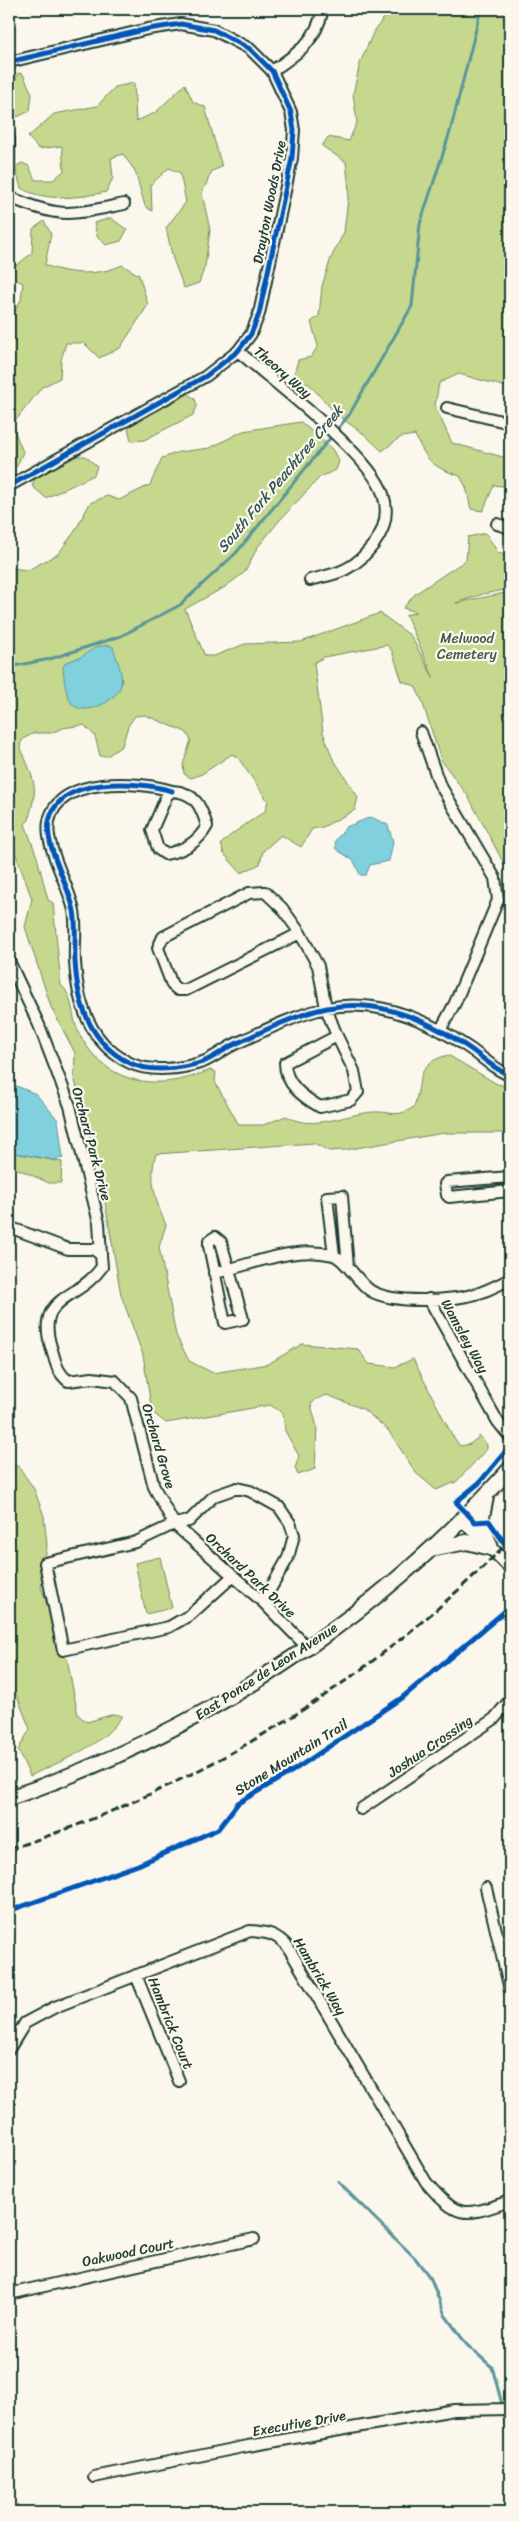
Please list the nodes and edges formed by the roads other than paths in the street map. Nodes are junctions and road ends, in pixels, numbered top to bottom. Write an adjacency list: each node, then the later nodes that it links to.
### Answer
1 (323, 9): 3 (street)
2 (9, 62): 3 (street, Drayton Woods Drive)
3 (272, 72): 8 (street, Drayton Woods Drive)
4 (9, 138): 5 (street)
5 (9, 166)
6 (9, 197): 7 (street)
7 (124, 204)
8 (238, 351): 11 (street, Drayton Woods Drive); 14 (street, Theory Way)
9 (447, 408): 10 (street)
10 (510, 423)
11 (9, 486)
12 (497, 524): 13 (street)
13 (510, 528)
14 (310, 580)
15 (421, 732): 20 (street)
16 (172, 791): 16 (street); 19 (street)
17 (300, 933): 17 (street); 19 (street)
18 (9, 961): 26 (street, Orchard Park Drive)
19 (326, 1008): 20 (street); 21 (street)
20 (441, 1029): 22 (street)
21 (337, 1036): 21 (street)
22 (509, 1075)
23 (510, 1177): 24 (street)
24 (510, 1190)
25 (9, 1227): 26 (street)
26 (101, 1254): 37 (street, Orchard Grove)
27 (334, 1255): 28 (street); 28 (street); 29 (street)
28 (348, 1268): 32 (street)
29 (230, 1269): 30 (street); 30 (street); 30 (street)
30 (214, 1273)
31 (510, 1279): 32 (street)
32 (429, 1299): 33 (street, Wamsley Way)
33 (510, 1437)
34 (510, 1469): 35 (main road, East Ponce de Leon Avenue)
35 (487, 1495): 36 (main road, East Ponce de Leon Avenue); 38 (main road)
36 (462, 1519): 38 (street); 39 (main road, East Ponce de Leon Avenue)
37 (174, 1524): 41 (street, Orchard Park Drive); 41 (street); 42 (street)
38 (491, 1548): 39 (main road); 40 (street)
39 (432, 1549): 43 (main road, East Ponce de Leon Avenue)
40 (510, 1567)
41 (233, 1576): 42 (street, Orchard Park Drive)
42 (263, 1602): 43 (street, Orchard Park Drive)
43 (308, 1648): 45 (main road, East Ponce de Leon Avenue)
44 (510, 1700): 46 (street, Joshua Crossing)
45 (9, 1798)
46 (361, 1809)
47 (486, 1888): 49 (street)
48 (136, 1975): 51 (street, Hambrick Way); 52 (street, Hambrick Court); 53 (street, Hambrick Way)
49 (509, 1978): 50 (street)
50 (510, 1990)
51 (9, 2049)
52 (179, 2081)
53 (510, 2201)
54 (254, 2239): 55 (street, Oakwood Court)
55 (9, 2294)
56 (510, 2409): 57 (street, Executive Drive)
57 (94, 2477)

